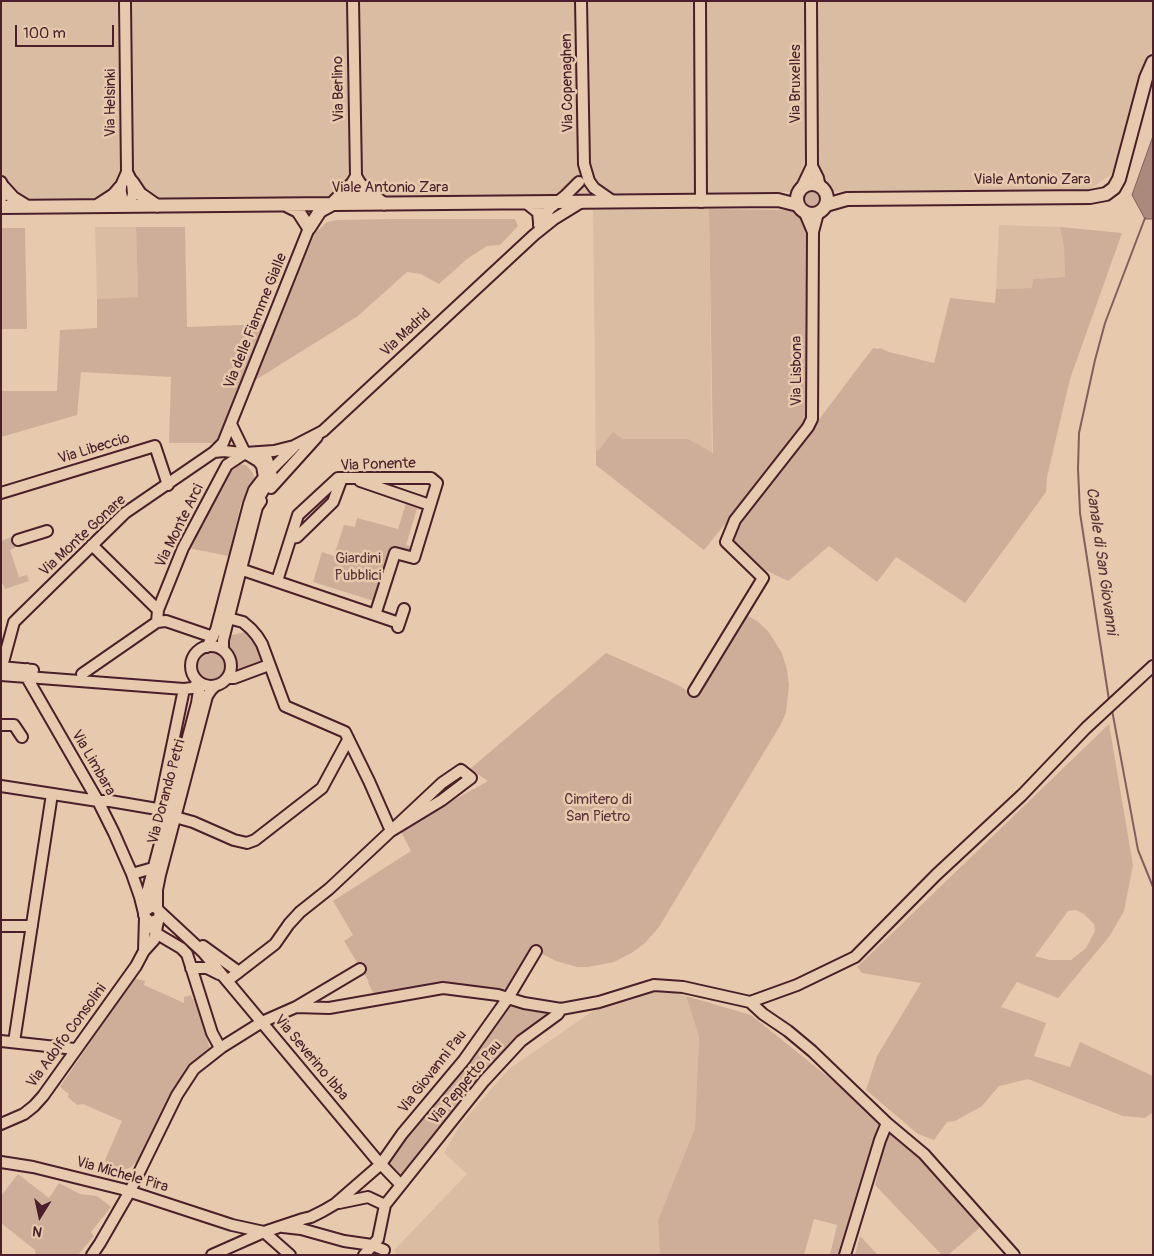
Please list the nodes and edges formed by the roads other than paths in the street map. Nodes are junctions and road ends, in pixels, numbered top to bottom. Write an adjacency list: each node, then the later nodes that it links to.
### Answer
1 (353, 1): 10 (street, Via Berlino)
2 (581, 1): 7 (street, Via Copenaghen)
3 (700, 1): 15 (street)
4 (811, 1): 8 (street, Via Bruxelles)
5 (125, 4): 9 (street, Via Helsinki)
6 (1153, 62): 13 (main road, Viale Antonio Zara)
7 (584, 164): 11 (street, Via Copenaghen); 17 (street, Via Copenaghen)
8 (812, 166): 13 (street, Via Bruxelles); 13 (street, Via Bruxelles)
9 (126, 181): 23 (main road); 24 (street, Via Helsinki); 25 (main road)
10 (356, 182): 18 (street, Via Berlino); 19 (main road); 22 (main road)
11 (578, 182): 14 (street, Via Copenaghen); 16 (street)
12 (2, 190): 27 (main road)
13 (812, 200): 15 (main road, Viale Antonio Zara); 66 (street, Via Lisbona)
14 (555, 202): 16 (main road, Viale Antonio Zara); 20 (main road, Viale Antonio Zara); 28 (street, Via Madrid)
15 (701, 202): 17 (main road, Viale Antonio Zara)
16 (582, 203): 17 (main road, Viale Antonio Zara); 30 (street, Via Madrid)
17 (615, 203)
18 (356, 204): 19 (main road, Viale Antonio Zara); 22 (main road, Viale Antonio Zara)
19 (384, 204): 20 (main road, Viale Antonio Zara)
20 (529, 204): 28 (main road)
21 (286, 205): 22 (main road, Viale Antonio Zara); 25 (main road, Viale Antonio Zara); 29 (main road)
22 (331, 205): 29 (main road)
23 (95, 206): 24 (main road, Viale Antonio Zara); 27 (main road, Viale Antonio Zara)
24 (127, 206): 25 (main road, Viale Antonio Zara)
25 (156, 206)
26 (1, 207): 27 (main road, Viale Antonio Zara)
27 (29, 207)
28 (540, 222): 30 (street, Via Madrid)
29 (309, 228): 31 (street, Via delle Fiamme Gialle)
30 (534, 235): 32 (street, Via Madrid)
31 (231, 424): 35 (street, Via delle Fiamme Gialle); 36 (street)
32 (323, 431): 33 (street, Via Madrid); 34 (street)
33 (294, 446): 36 (street); 37 (street)
34 (307, 449): 37 (street); 42 (street)
35 (214, 452): 36 (street); 39 (street, Via Monte Gonare)
36 (245, 454): 37 (street); 49 (street, Via Monte Arci)
37 (267, 473): 42 (street); 47 (street)
38 (347, 478): 41 (street); 41 (street, Via Ponente); 44 (street); 44 (street, Via Ponente)
39 (168, 485): 40 (street, Via Libeccio); 46 (street, Via Monte Gonare)
40 (1, 493)
41 (430, 505): 51 (street, Via Ponente)
42 (257, 507): 47 (street)
43 (47, 531): 45 (street)
44 (291, 538): 48 (street, Via Ponente)
45 (18, 540)
46 (92, 545): 49 (street); 59 (street, Via Monte Gonare)
47 (236, 568): 48 (street); 52 (street); 54 (street)
48 (277, 581): 51 (street)
49 (158, 610): 53 (street, Via Monte Arci)
50 (404, 610): 51 (street)
51 (375, 615)
52 (228, 618): 56 (street); 57 (street)
53 (158, 622): 54 (street); 61 (street)
54 (213, 637): 55 (street)
55 (207, 647): 56 (street); 63 (street)
56 (222, 650): 62 (street)
57 (269, 665): 62 (street); 69 (street)
58 (1153, 666): 89 (street)
59 (2, 670): 60 (street)
60 (26, 673): 61 (street); 72 (street, Via Limbara)
61 (84, 677): 65 (street)
62 (228, 678): 64 (street)
63 (199, 683): 64 (street); 65 (street); 73 (street, Via Dorando Petri)
64 (215, 686): 73 (street, Via Dorando Petri)
65 (184, 689): 73 (street, Via Dorando Petri)
66 (694, 691)
67 (1, 725): 68 (street)
68 (22, 737)
69 (348, 740): 73 (street); 74 (street)
70 (1, 786): 71 (street)
71 (52, 794): 72 (street); 79 (street)
72 (98, 801): 73 (street); 76 (street, Via Limbara)
73 (168, 812): 75 (street, Via Dorando Petri); 77 (street, Via Dorando Petri)
74 (391, 831): 74 (street); 86 (street)
75 (153, 868): 76 (street); 77 (street, Via Dorando Petri)
76 (132, 874): 77 (street, Via Limbara)
77 (151, 913): 80 (street); 81 (street, Via Severino Ibba); 82 (street, Via Adolfo Consolini)
78 (1, 926): 79 (street)
79 (32, 926): 94 (street)
80 (156, 933): 82 (street, Via Adolfo Consolini); 84 (street)
81 (195, 944): 86 (street); 87 (street, Via Severino Ibba)
82 (144, 951): 96 (street, Via Adolfo Consolini)
83 (536, 951): 88 (street, Via Giovanni Pau)
84 (191, 968): 87 (street, Via Severino Ibba); 95 (street)
85 (360, 969): 90 (street)
86 (239, 972): 87 (street)
87 (225, 979): 92 (street, Via Severino Ibba)
88 (508, 998): 90 (street); 91 (street); 99 (street, Via Giovanni Pau)
89 (750, 1002): 91 (street); 97 (street)
90 (296, 1007): 92 (street)
91 (561, 1009): 101 (street, Via Peppetto Pau)
92 (262, 1022): 95 (street); 99 (street, Via Severino Ibba)
93 (1, 1041): 94 (street)
94 (14, 1042): 96 (street)
95 (222, 1047): 102 (street)
96 (75, 1049): 98 (street, Via Adolfo Consolini)
97 (887, 1123): 117 (street); 118 (street)
98 (1, 1124)
99 (378, 1161): 101 (street, Via Severino Ibba); 103 (street, Via Giovanni Pau)
100 (1, 1162): 102 (street, Via Michele Pira)
101 (401, 1185): 104 (street, Via Peppetto Pau)
102 (130, 1191): 106 (street, Via Michele Pira); 113 (street)
103 (335, 1204): 104 (street); 105 (street)
104 (385, 1205): 111 (street)
105 (311, 1217): 107 (street); 109 (street)
106 (232, 1225): 108 (street, Via Michele Pira); 110 (street, Via Michele Pira)
107 (280, 1227): 108 (street); 109 (street)
108 (264, 1232): 110 (street); 115 (street)
109 (313, 1232): 111 (street)
110 (247, 1239): 114 (street)
111 (375, 1242): 112 (street); 116 (street)
112 (386, 1252)
113 (92, 1255)
114 (213, 1255)
115 (290, 1255)
116 (364, 1255)
117 (845, 1255)
118 (1014, 1255)

